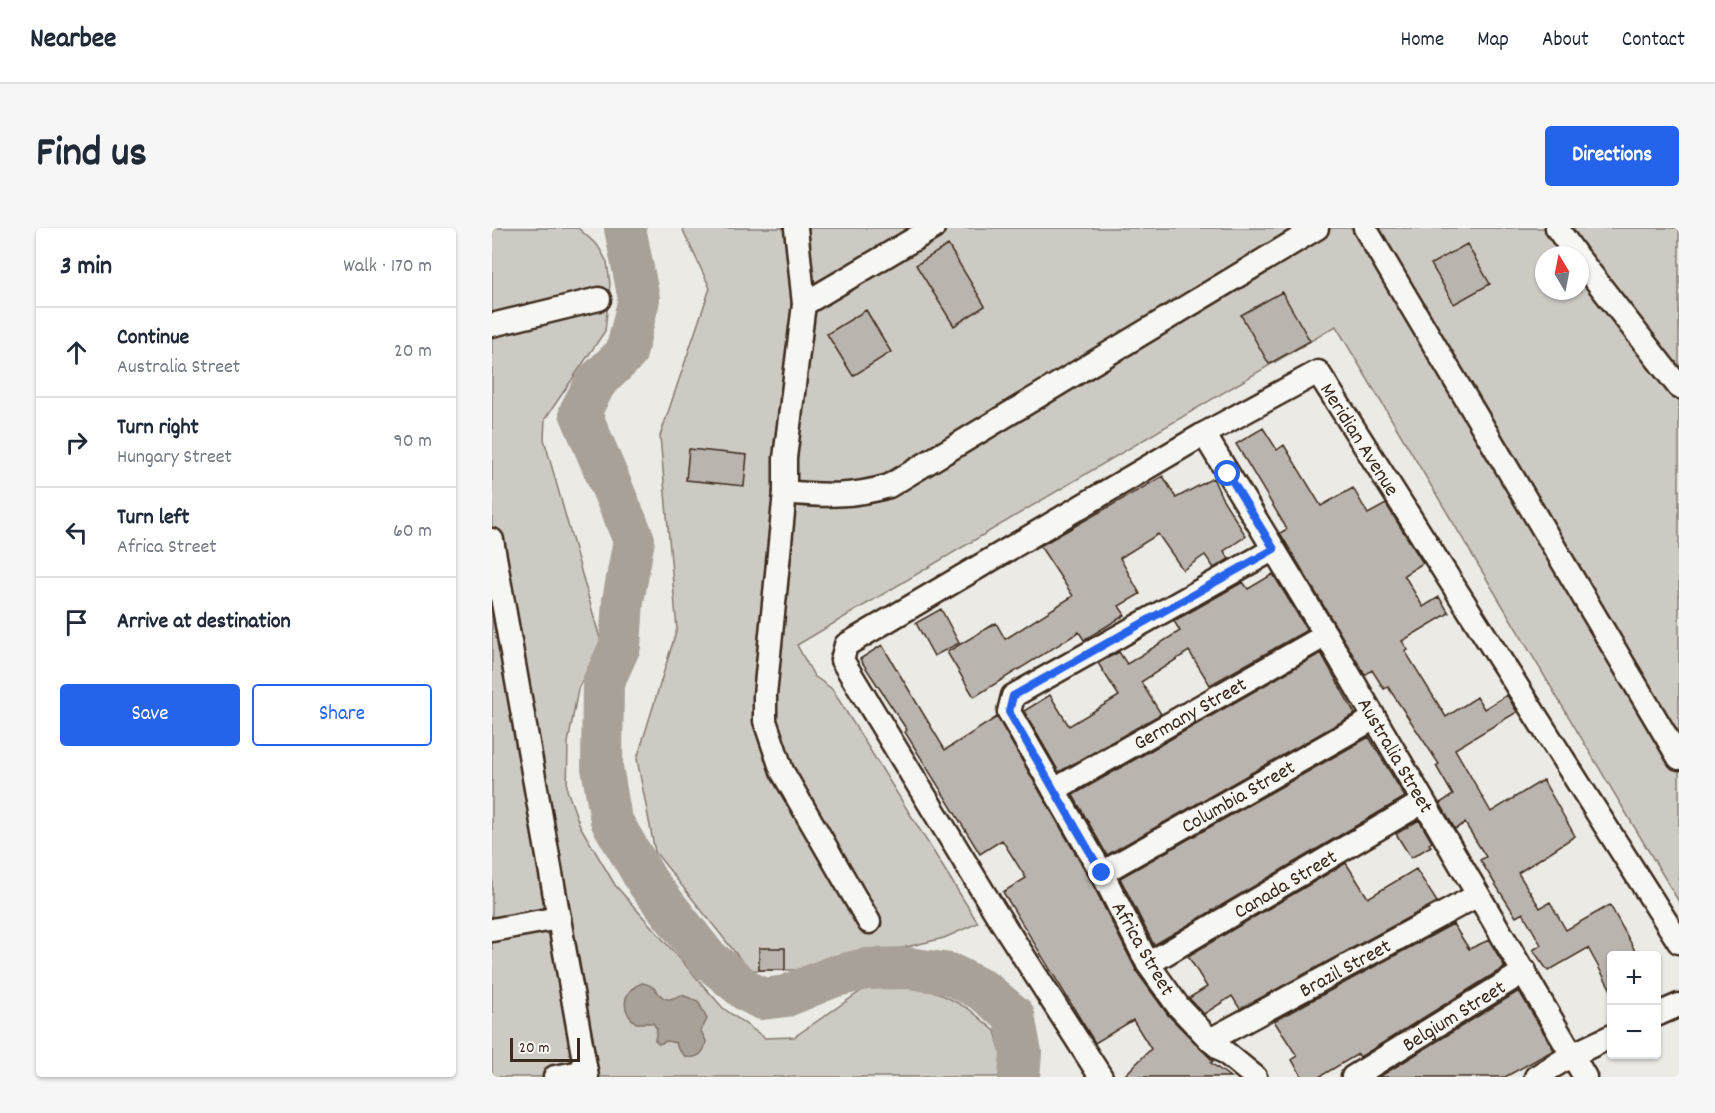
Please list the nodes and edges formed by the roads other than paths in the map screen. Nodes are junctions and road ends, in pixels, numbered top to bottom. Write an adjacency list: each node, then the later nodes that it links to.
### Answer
1 (796, 228): 9 (street)
2 (933, 228): 9 (street)
3 (1317, 228): 13 (street)
4 (1365, 228): 18 (street)
5 (1557, 228): 6 (street)
6 (1570, 246)
7 (1589, 272): 11 (street)
8 (599, 299): 10 (street)
9 (804, 304): 13 (street)
10 (492, 325)
11 (1679, 387)
12 (1204, 434): 15 (street, Australia Street); 26 (street, Meridian Avenue); 36 (street, Meridian Avenue)
13 (785, 492): 24 (street)
14 (492, 540): 23 (street)
15 (1274, 549): 16 (street, Australia Street); 19 (street, Africa Street)
16 (1326, 635): 17 (street, Australia Street); 19 (street, Germany Street)
17 (1373, 719): 20 (street, Australia Street); 21 (street, Columbia Street)
18 (1679, 758)
19 (1054, 790): 21 (street, Africa Street)
20 (1423, 802): 22 (street, Australia Street); 27 (street, Canada Street)
21 (1102, 873): 27 (street, Africa Street)
22 (1478, 896): 28 (street, Australia Street); 32 (street, Brazil Street)
23 (559, 918): 25 (street); 34 (street)
24 (869, 922)
25 (492, 930)
26 (1679, 942)
27 (1148, 964): 32 (street, Africa Street)
28 (1525, 971): 33 (street, Australia Street); 38 (street, Belgium Street)
29 (1679, 1005): 30 (street)
30 (1661, 1013)
31 (1607, 1038): 33 (street)
32 (1210, 1040): 37 (street, Africa Street)
33 (1572, 1055): 39 (street); 40 (street, Australia Street)
34 (586, 1074): 35 (street)
35 (555, 1077)
36 (1101, 1077)
37 (1255, 1077)
38 (1353, 1077)
39 (1536, 1077)
40 (1585, 1077)

